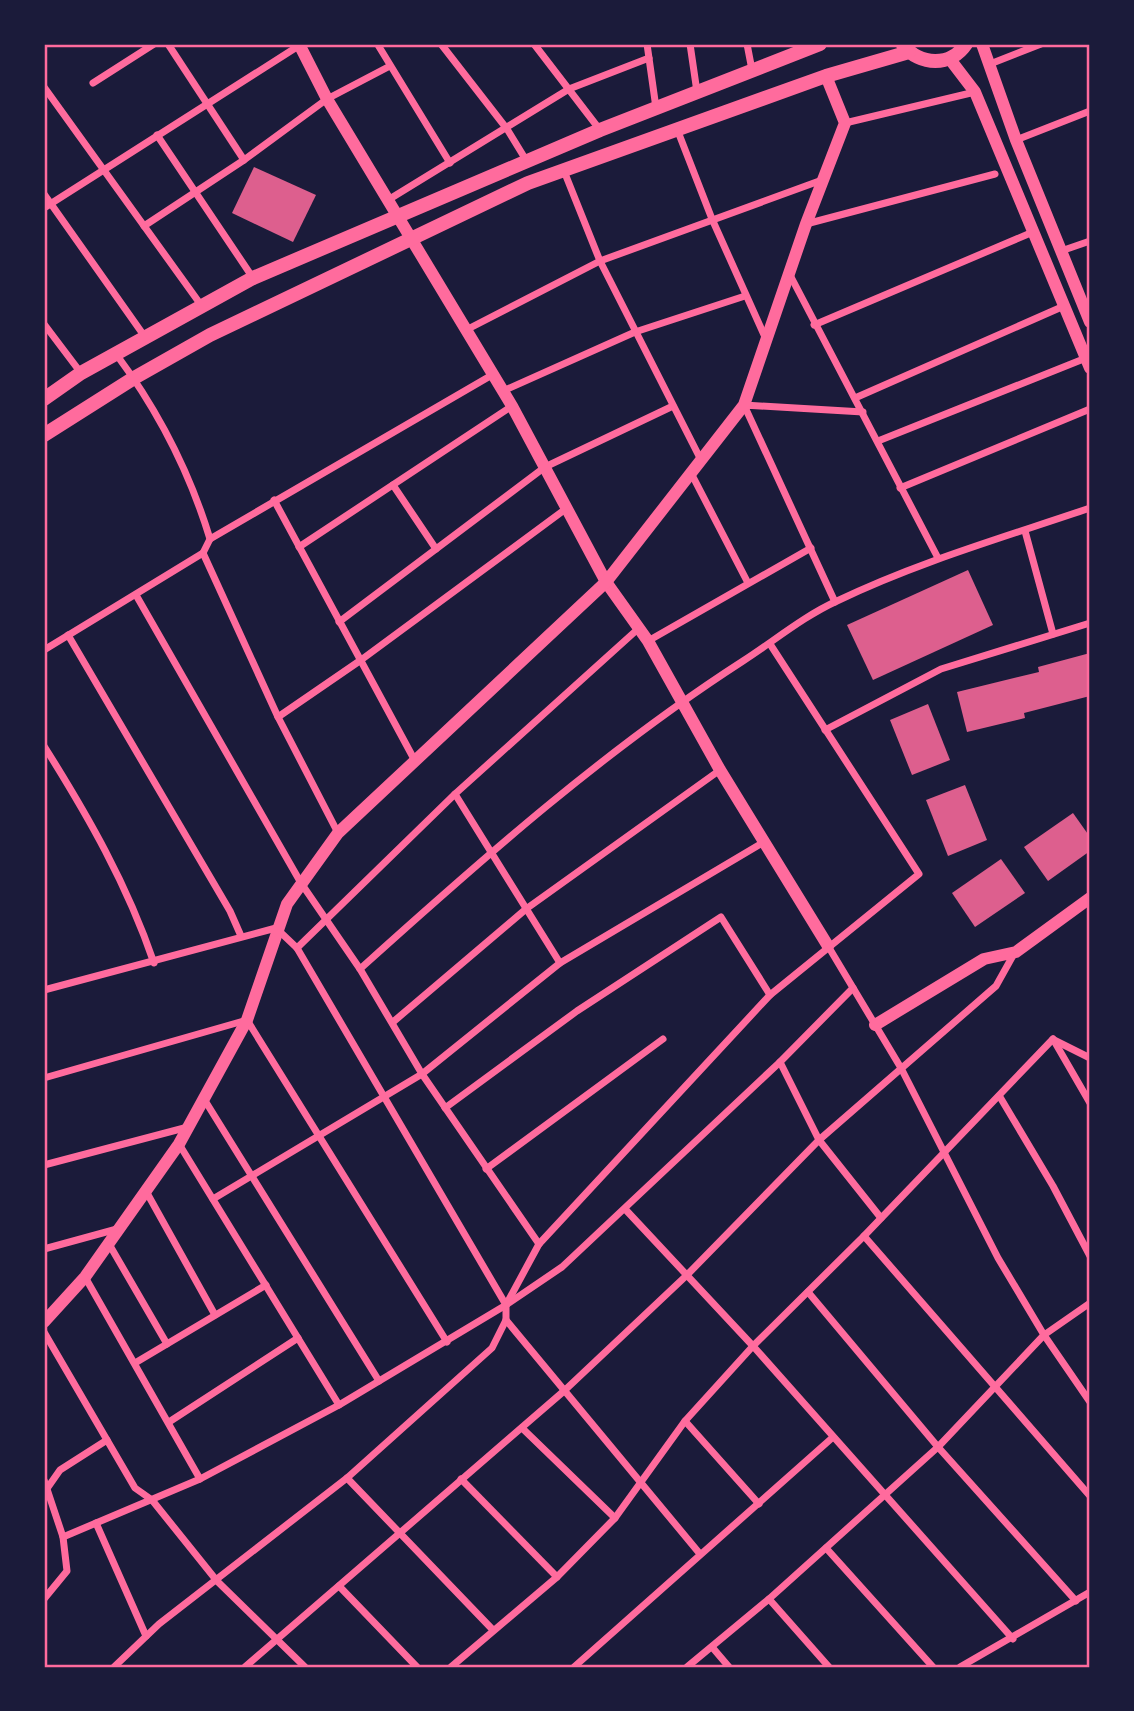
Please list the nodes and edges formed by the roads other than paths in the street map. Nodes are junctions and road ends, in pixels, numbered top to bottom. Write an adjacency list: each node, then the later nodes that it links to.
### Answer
1 (153, 44): 21 (street)
2 (168, 44): 27 (street)
3 (299, 44): 26 (street); 27 (street)
4 (441, 44): 31 (street)
5 (534, 44): 23 (street)
6 (647, 44): 15 (street)
7 (690, 44): 24 (street)
8 (747, 44): 19 (street)
9 (966, 44): 16 (main road)
10 (982, 44): 17 (street)
11 (1041, 44): 17 (street)
12 (378, 45): 18 (street)
13 (811, 45): 19 (main road)
14 (906, 48): 16 (main road); 20 (main road)
15 (649, 58): 23 (street); 28 (street)
16 (949, 58): 25 (street)
17 (990, 64): 35 (street)
18 (390, 66): 26 (street); 38 (street)
19 (751, 70): 24 (main road)
20 (826, 76): 30 (street); 32 (main road)
21 (93, 83)
22 (44, 87): 39 (street)
23 (569, 89): 31 (street); 33 (street)
24 (697, 92): 28 (main road)
25 (975, 92): 30 (street); 51 (street)
26 (327, 99): 36 (street); 45 (street)
27 (206, 103): 34 (street); 36 (street)
28 (656, 108): 33 (main road)
29 (1090, 111): 35 (street)
30 (845, 123): 42 (street)
31 (507, 129): 37 (street); 38 (street)
32 (677, 129): 40 (main road); 48 (street)
33 (600, 130): 37 (main road)
34 (156, 135): 39 (street); 43 (street)
35 (1016, 140): 54 (street)
36 (244, 160): 43 (street)
37 (526, 160): 47 (main road)
38 (450, 163): 45 (street)
39 (104, 170): 46 (street); 50 (street)
40 (564, 170): 52 (main road); 55 (street)
41 (995, 174): 49 (street)
42 (822, 180): 48 (street); 49 (street)
43 (196, 192): 50 (street); 57 (street)
44 (44, 194): 46 (street)
45 (388, 200): 47 (street)
46 (47, 206): 66 (street)
47 (399, 215): 52 (street); 57 (main road)
48 (712, 219): 55 (street); 58 (street)
49 (806, 224): 56 (street)
50 (144, 226): 59 (street)
51 (1033, 232): 60 (street); 63 (street)
52 (413, 238): 64 (street); 72 (main road)
53 (1090, 241): 54 (street)
54 (1061, 251): 61 (street)
55 (600, 261): 64 (street); 65 (street)
56 (790, 275): 63 (street); 67 (street)
57 (253, 278): 59 (main road)
58 (745, 296): 65 (street); 67 (street)
59 (201, 305): 66 (main road)
60 (1064, 306): 69 (street); 74 (street)
61 (1090, 322)
62 (44, 324): 70 (street)
63 (814, 326): 74 (street)
64 (466, 330): 71 (street)
65 (635, 332): 73 (street); 78 (street)
66 (145, 337): 68 (main road)
67 (765, 337): 76 (street)
68 (116, 354): 70 (main road); 72 (street)
69 (1088, 363): 82 (street)
70 (81, 373): 75 (main road)
71 (492, 374): 73 (street); 88 (street)
72 (134, 378): 81 (main road); 92 (street)
73 (503, 391): 77 (street)
74 (855, 398): 80 (street)
75 (44, 399)
76 (744, 405): 80 (street); 83 (street); 94 (street)
77 (512, 406): 84 (street); 86 (street)
78 (673, 406): 83 (street); 84 (street)
79 (1090, 408): 87 (street)
80 (863, 412): 82 (street)
81 (44, 435)
82 (878, 441): 87 (street)
83 (701, 461): 85 (street)
84 (545, 467): 89 (street); 95 (street)
85 (691, 473): 98 (street); 99 (street)
86 (393, 485): 93 (street); 95 (street)
87 (900, 488): 97 (street)
88 (274, 500): 92 (street); 93 (street)
89 (568, 508): 98 (street); 110 (street)
90 (1090, 509): 91 (street)
91 (1025, 531): 97 (street); 105 (street)
92 (211, 539): 96 (street)
93 (299, 547): 102 (street)
94 (811, 548): 99 (street); 101 (street)
95 (436, 549): 102 (street)
96 (202, 553): 100 (street); 112 (street)
97 (938, 558): 101 (street)
98 (606, 582): 104 (street); 115 (street)
99 (748, 583): 107 (street)
100 (136, 596): 106 (street); 121 (street)
101 (835, 602): 108 (street)
102 (339, 622): 110 (street)
103 (1090, 623): 105 (street)
104 (639, 628): 107 (street); 117 (street)
105 (1053, 634): 113 (street)
106 (68, 635): 109 (street); 126 (street)
107 (648, 641): 111 (street)
108 (770, 644): 111 (street); 113 (street)
109 (44, 650)
110 (361, 660): 112 (street); 115 (street)
111 (682, 700): 116 (street); 120 (street)
112 (278, 717): 118 (street)
113 (825, 730): 127 (street)
114 (44, 746): 130 (street)
115 (414, 759): 118 (street)
116 (720, 770): 119 (street); 123 (street)
117 (455, 794): 120 (street); 124 (street)
118 (338, 834): 121 (street)
119 (764, 842): 127 (street); 131 (street)
120 (491, 851): 123 (street); 132 (street)
121 (302, 883): 124 (street); 125 (street)
122 (1090, 898): 129 (street)
123 (527, 909): 131 (street); 137 (street)
124 (328, 920): 128 (street); 132 (street)
125 (276, 928): 126 (street); 128 (street); 136 (street)
126 (241, 936): 130 (street)
127 (828, 946): 133 (street); 135 (street)
128 (298, 948): 147 (street)
129 (1016, 952): 138 (street); 143 (street)
130 (154, 963): 134 (street)
131 (560, 963): 144 (street)
132 (360, 969): 137 (street)
133 (853, 988): 138 (street); 142 (street)
134 (44, 990)
135 (770, 995): 150 (street); 166 (street)
136 (247, 1020): 145 (street); 146 (street); 152 (street)
137 (393, 1022): 144 (street)
138 (874, 1025): 143 (street)
139 (663, 1039): 157 (street)
140 (1053, 1039): 141 (street); 148 (street); 149 (street)
141 (1090, 1058)
142 (780, 1062): 153 (street); 161 (street)
143 (901, 1068): 153 (street); 155 (street)
144 (422, 1074): 147 (street); 150 (street)
145 (44, 1078)
146 (203, 1097): 151 (street); 158 (street)
147 (383, 1097): 152 (street); 174 (street)
148 (1000, 1097): 155 (street); 168 (street)
149 (1090, 1103)
150 (444, 1108): 157 (street)
151 (188, 1127): 154 (street); 156 (street)
152 (318, 1135): 158 (street); 181 (street)
153 (819, 1140): 162 (street); 169 (street)
154 (179, 1144): 159 (street); 160 (street)
155 (946, 1150): 162 (street); 179 (street)
156 (44, 1165)
157 (486, 1169): 166 (street)
158 (251, 1175): 160 (street); 185 (street)
159 (147, 1193): 163 (street); 175 (street)
160 (213, 1199): 171 (street)
161 (625, 1209): 169 (street); 174 (street)
162 (881, 1218): 164 (street)
163 (122, 1227): 165 (street); 167 (street)
164 (864, 1236): 172 (street); 186 (street)
165 (109, 1244): 170 (street); 182 (street)
166 (539, 1244): 174 (street)
167 (44, 1249)
168 (1090, 1256)
169 (687, 1275): 183 (street); 187 (street)
170 (85, 1277): 177 (street); 184 (street)
171 (266, 1285): 175 (street); 180 (street)
172 (808, 1292): 183 (street); 195 (street)
173 (1090, 1303): 179 (street)
174 (506, 1305): 176 (street); 181 (street)
175 (215, 1315): 182 (street)
176 (506, 1320): 187 (street); 196 (street)
177 (44, 1322)
178 (44, 1332): 194 (street)
179 (1044, 1335): 186 (street); 188 (street)
180 (299, 1338): 189 (street); 191 (street)
181 (447, 1342): 185 (street)
182 (167, 1343): 184 (street)
183 (753, 1346): 190 (street); 193 (street)
184 (135, 1363): 191 (street)
185 (379, 1381): 189 (street)
186 (994, 1387): 195 (street); 203 (street)
187 (564, 1391): 192 (street); 200 (street)
188 (1090, 1402)
189 (339, 1405): 197 (street)
190 (685, 1421): 200 (street); 205 (street)
191 (169, 1422): 197 (street)
192 (522, 1428): 198 (street); 206 (street)
193 (832, 1438): 202 (street); 205 (street)
194 (107, 1440): 201 (street); 204 (street)
195 (938, 1447): 202 (street); 218 (street)
196 (347, 1478): 208 (street); 213 (street)
197 (200, 1479): 204 (street)
198 (461, 1479): 208 (street); 212 (street)
199 (44, 1480): 201 (street)
200 (641, 1483): 206 (street); 211 (street)
201 (46, 1491): 209 (street)
202 (884, 1495): 210 (street); 222 (street)
203 (1090, 1496)
204 (152, 1500): 207 (street); 213 (street)
205 (759, 1504): 211 (street)
206 (615, 1518): 212 (street)
207 (96, 1523): 209 (street); 220 (street)
208 (400, 1533): 214 (street); 219 (street)
209 (63, 1537): 216 (street)
210 (826, 1548): 217 (street); 233 (street)
211 (699, 1554): 229 (street)
212 (557, 1577): 219 (street)
213 (217, 1580): 220 (street); 221 (street)
214 (340, 1586): 221 (street); 227 (street)
215 (1090, 1592): 218 (street)
216 (44, 1599)
217 (769, 1599): 223 (street); 232 (street)
218 (1076, 1601): 222 (street)
219 (492, 1630): 228 (street)
220 (146, 1636): 224 (street)
221 (276, 1638): 225 (street); 226 (street)
222 (1013, 1639): 234 (street)
223 (712, 1647): 230 (street); 231 (street)
224 (114, 1667)
225 (246, 1667)
226 (305, 1667)
227 (417, 1667)
228 (451, 1667)
229 (574, 1667)
230 (687, 1667)
231 (729, 1667)
232 (829, 1667)
233 (933, 1667)
234 (960, 1667)

